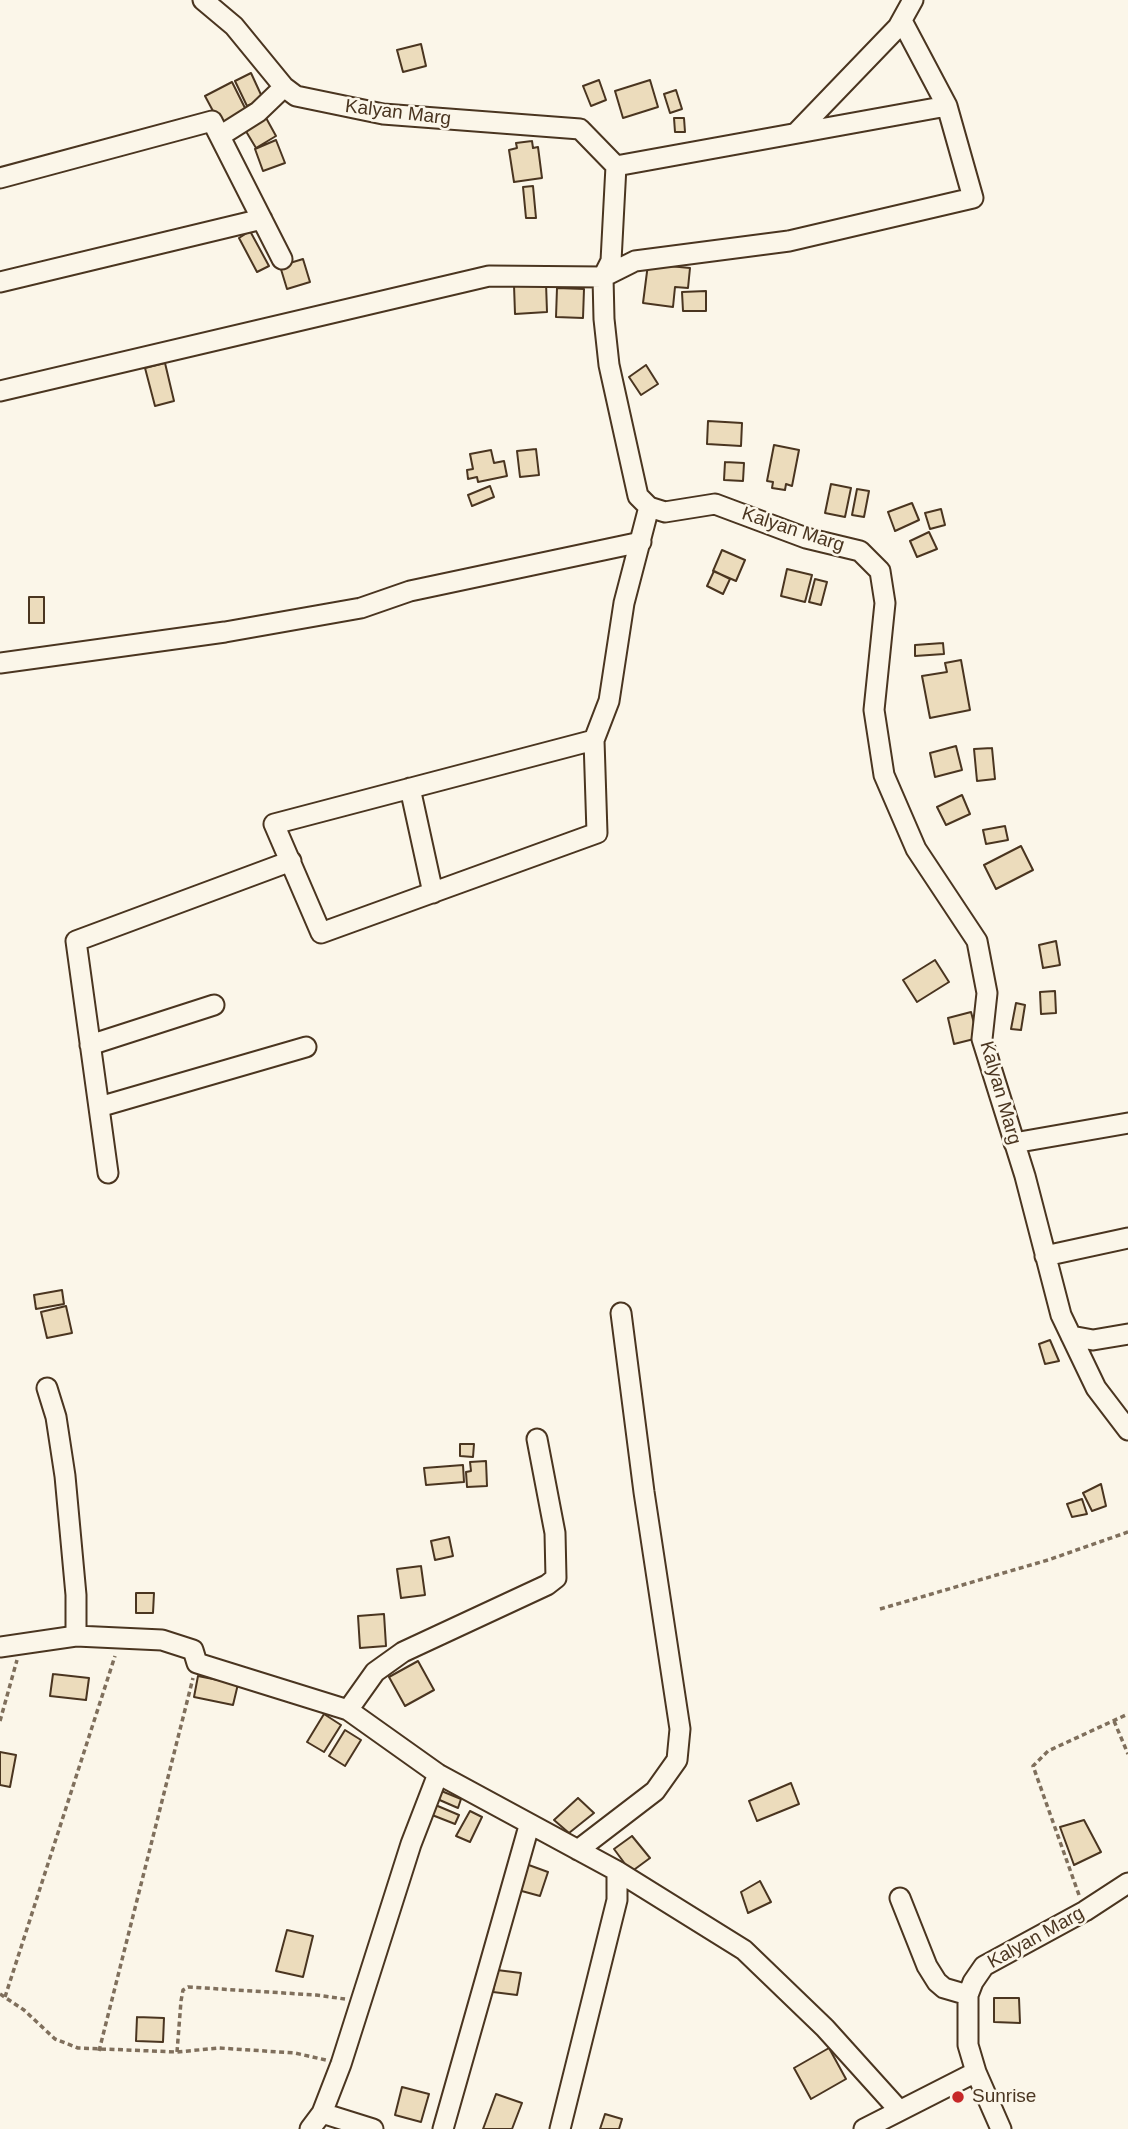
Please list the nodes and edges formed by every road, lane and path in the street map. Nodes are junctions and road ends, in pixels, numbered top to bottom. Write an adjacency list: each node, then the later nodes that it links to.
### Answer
1 (202, 0): 4 (street, Kalyan Marg)
2 (913, 0): 3 (street)
3 (902, 21): 5 (street); 6 (street)
4 (284, 87): 7 (street); 8 (street, Kalyan Marg)
5 (947, 106): 6 (street); 12 (street)
6 (797, 132): 8 (street)
7 (220, 136): 9 (street); 10 (street)
8 (616, 166): 12 (street)
9 (0, 178)
10 (262, 219): 11 (street); 13 (street)
11 (282, 259)
12 (603, 277): 14 (street); 15 (street)
13 (0, 282)
14 (0, 391)
15 (649, 507): 16 (street); 27 (street, Kalyan Marg)
16 (640, 542): 17 (street); 18 (street)
17 (0, 663)
18 (594, 740): 19 (street); 21 (street)
19 (410, 788): 20 (street); 21 (street)
20 (291, 862): 21 (street); 23 (street)
21 (433, 892)
22 (214, 1005): 23 (street)
23 (90, 1045): 25 (street)
24 (306, 1047): 25 (street)
25 (99, 1107): 28 (street)
26 (1128, 1123): 27 (street)
27 (1014, 1143): 30 (street, Kalyan Marg)
28 (108, 1173)
29 (1128, 1238): 30 (street)
30 (1045, 1256): 33 (street, Kalyan Marg)
31 (621, 1313): 51 (street)
32 (1128, 1334): 33 (street)
33 (1071, 1336): 35 (street, Kalyan Marg)
34 (47, 1388): 39 (street)
35 (1128, 1430)
36 (537, 1439): 44 (street)
37 (1128, 1531): 38 (path)
38 (880, 1609)
39 (75, 1636): 40 (street); 41 (street)
40 (121, 1637): 43 (street); 57 (path)
41 (22, 1642): 42 (street); 46 (path)
42 (0, 1647)
43 (197, 1663): 44 (street); 59 (path)
44 (348, 1710): 49 (street)
45 (1128, 1714): 47 (path)
46 (0, 1721)
47 (1114, 1721): 48 (path); 55 (path)
48 (1128, 1755)
49 (438, 1774): 50 (street); 58 (street)
50 (529, 1826): 51 (street); 66 (street)
51 (578, 1850): 52 (street)
52 (617, 1871): 63 (street); 67 (street)
53 (1128, 1883): 55 (street, Kalyan Marg)
54 (900, 1898): 56 (street)
55 (1084, 1911): 56 (street, Kalyan Marg)
56 (968, 1994): 62 (street)
57 (2, 1996): 59 (path)
58 (360, 2002): 60 (path); 61 (street)
59 (99, 2051): 60 (path)
60 (177, 2052): 61 (path)
61 (341, 2064): 64 (street)
62 (976, 2072): 63 (street); 69 (street)
63 (899, 2110): 68 (street)
64 (316, 2121): 65 (street)
65 (373, 2129)
66 (443, 2129)
67 (561, 2129)
68 (864, 2129)
69 (1001, 2129)

